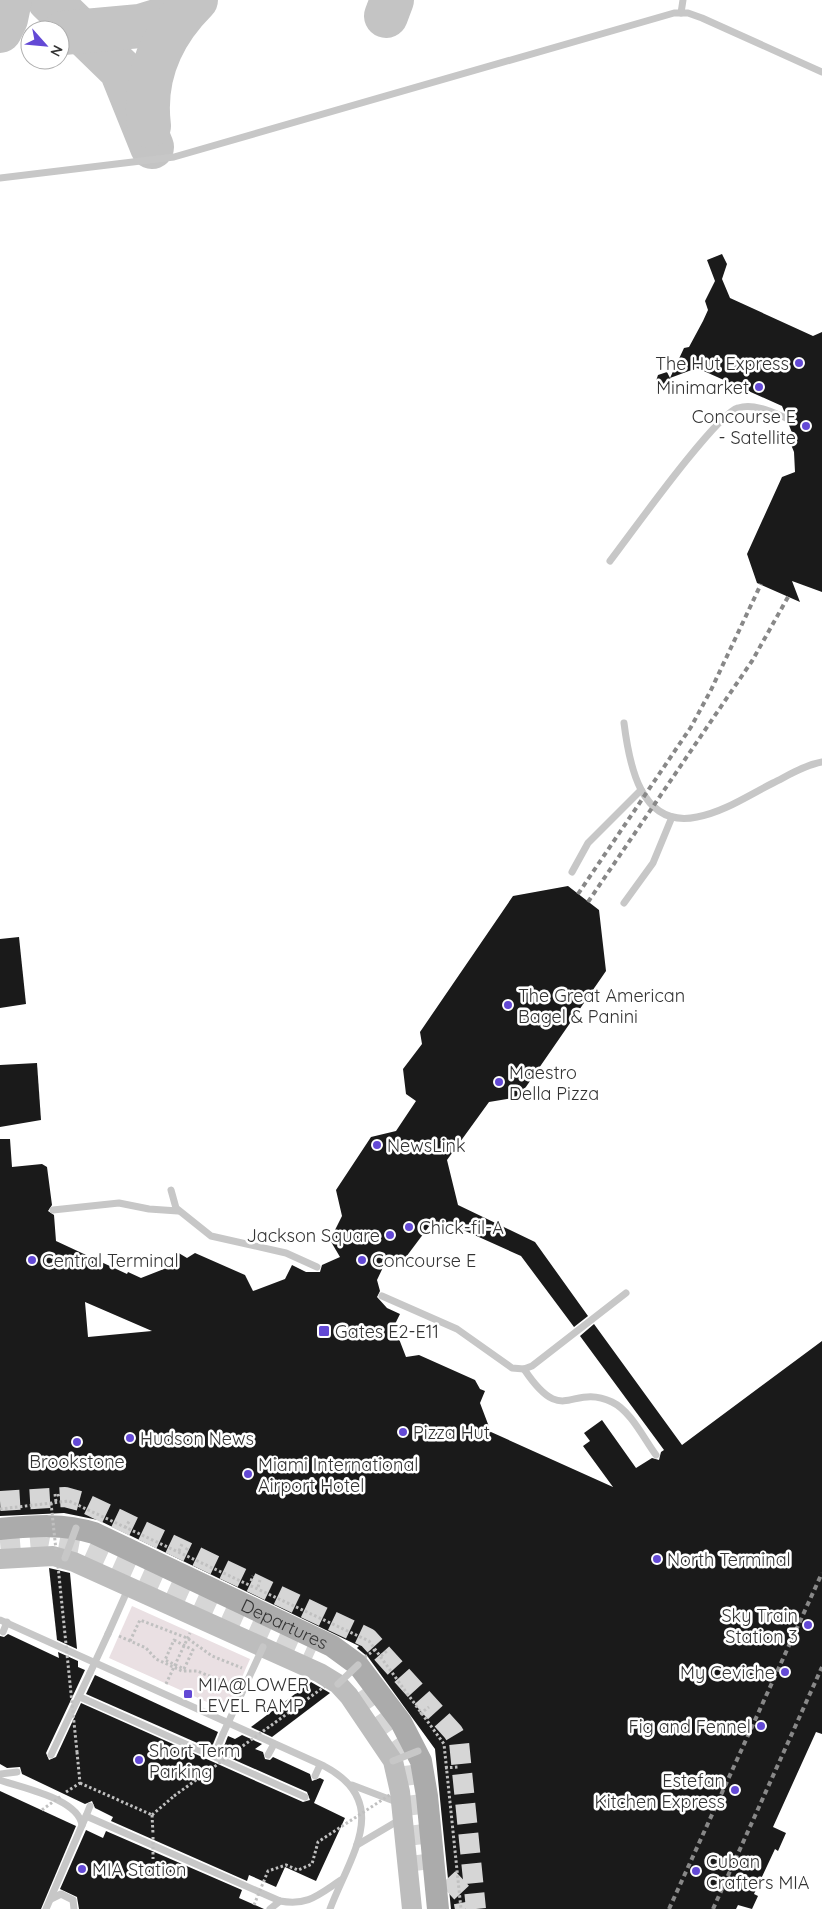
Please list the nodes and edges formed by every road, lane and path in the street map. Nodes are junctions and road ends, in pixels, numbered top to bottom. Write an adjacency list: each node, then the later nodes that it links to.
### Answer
1 (683, 0): 2 (lane)
2 (681, 12): 3 (lane); 4 (lane)
3 (822, 72)
4 (0, 178)
5 (786, 418): 6 (lane)
6 (610, 561)
7 (624, 723): 9 (lane)
8 (822, 762): 10 (lane)
9 (641, 790): 10 (lane); 11 (lane)
10 (672, 817): 12 (lane)
11 (572, 872)
12 (624, 903)
13 (171, 1190): 15 (lane)
14 (53, 1210): 15 (lane)
15 (178, 1211): 16 (lane)
16 (318, 1267)
17 (626, 1293): 19 (lane)
18 (382, 1296): 19 (lane)
19 (524, 1369): 20 (lane)
20 (656, 1455)
21 (57, 1495): 22 (path)
22 (56, 1502)
23 (51, 1503): 24 (path, bridge); 29 (path, bridge); 42 (path, bridge)
24 (0, 1509)
25 (76, 1528): 26 (main road, Departures); 29 (lane, bridge); 45 (main road, Departures)
26 (0, 1530)
27 (182, 1544): 28 (path)
28 (179, 1551)
29 (60, 1557): 30 (main road, Departures); 34 (main road, Departures); 67 (path, bridge)
30 (0, 1559)
31 (253, 1576): 33 (path)
32 (260, 1580): 35 (path)
33 (251, 1581)
34 (129, 1586): 39 (lane); 41 (main road, Departures)
35 (258, 1587)
36 (4, 1621): 37 (lane); 54 (lane)
37 (2, 1632)
38 (191, 1632): 46 (path)
39 (108, 1633): 40 (path); 51 (lane, bridge)
40 (130, 1641): 47 (path); 50 (path)
41 (263, 1647): 47 (lane, bridge); 48 (main road, Departures)
42 (376, 1649): 45 (path, bridge); 89 (path, bridge)
43 (387, 1651): 44 (path)
44 (382, 1656)
45 (359, 1663): 48 (lane, bridge); 55 (main road, Departures)
46 (174, 1665): 46 (path); 49 (path)
47 (251, 1672): 50 (lane, bridge)
48 (337, 1682): 59 (main road, Departures); 73 (path, bridge)
49 (166, 1684)
50 (243, 1690): 58 (lane, bridge)
51 (80, 1697): 56 (lane); 58 (lane)
52 (430, 1707): 53 (path)
53 (420, 1714)
54 (274, 1744): 57 (lane); 60 (lane)
55 (418, 1751): 59 (lane, bridge); 88 (main road, Departures)
56 (51, 1755)
57 (268, 1755)
58 (214, 1756): 69 (lane)
59 (394, 1761): 87 (main road, Departures)
60 (320, 1765): 65 (lane); 68 (lane)
61 (458, 1767): 62 (path)
62 (445, 1768)
63 (16, 1772): 64 (lane)
64 (0, 1774)
65 (315, 1776)
66 (0, 1780): 76 (lane)
67 (80, 1783): 72 (path, bridge); 73 (path)
68 (351, 1784): 70 (lane); 77 (lane)
69 (305, 1797)
70 (392, 1797): 82 (path, bridge)
71 (90, 1806): 74 (lane)
72 (42, 1810)
73 (152, 1815): 78 (path, bridge)
74 (86, 1816): 76 (lane); 81 (lane)
75 (396, 1822): 77 (lane)
76 (82, 1825): 80 (lane)
77 (357, 1845): 79 (lane)
78 (153, 1859)
79 (341, 1879): 81 (lane); 86 (lane)
80 (50, 1899): 83 (lane); 84 (lane)
81 (280, 1901): 85 (lane)
82 (254, 1904)
83 (46, 1909)
84 (74, 1909)
85 (270, 1909)
86 (330, 1909)
87 (412, 1909)
88 (438, 1909)
89 (461, 1909)

